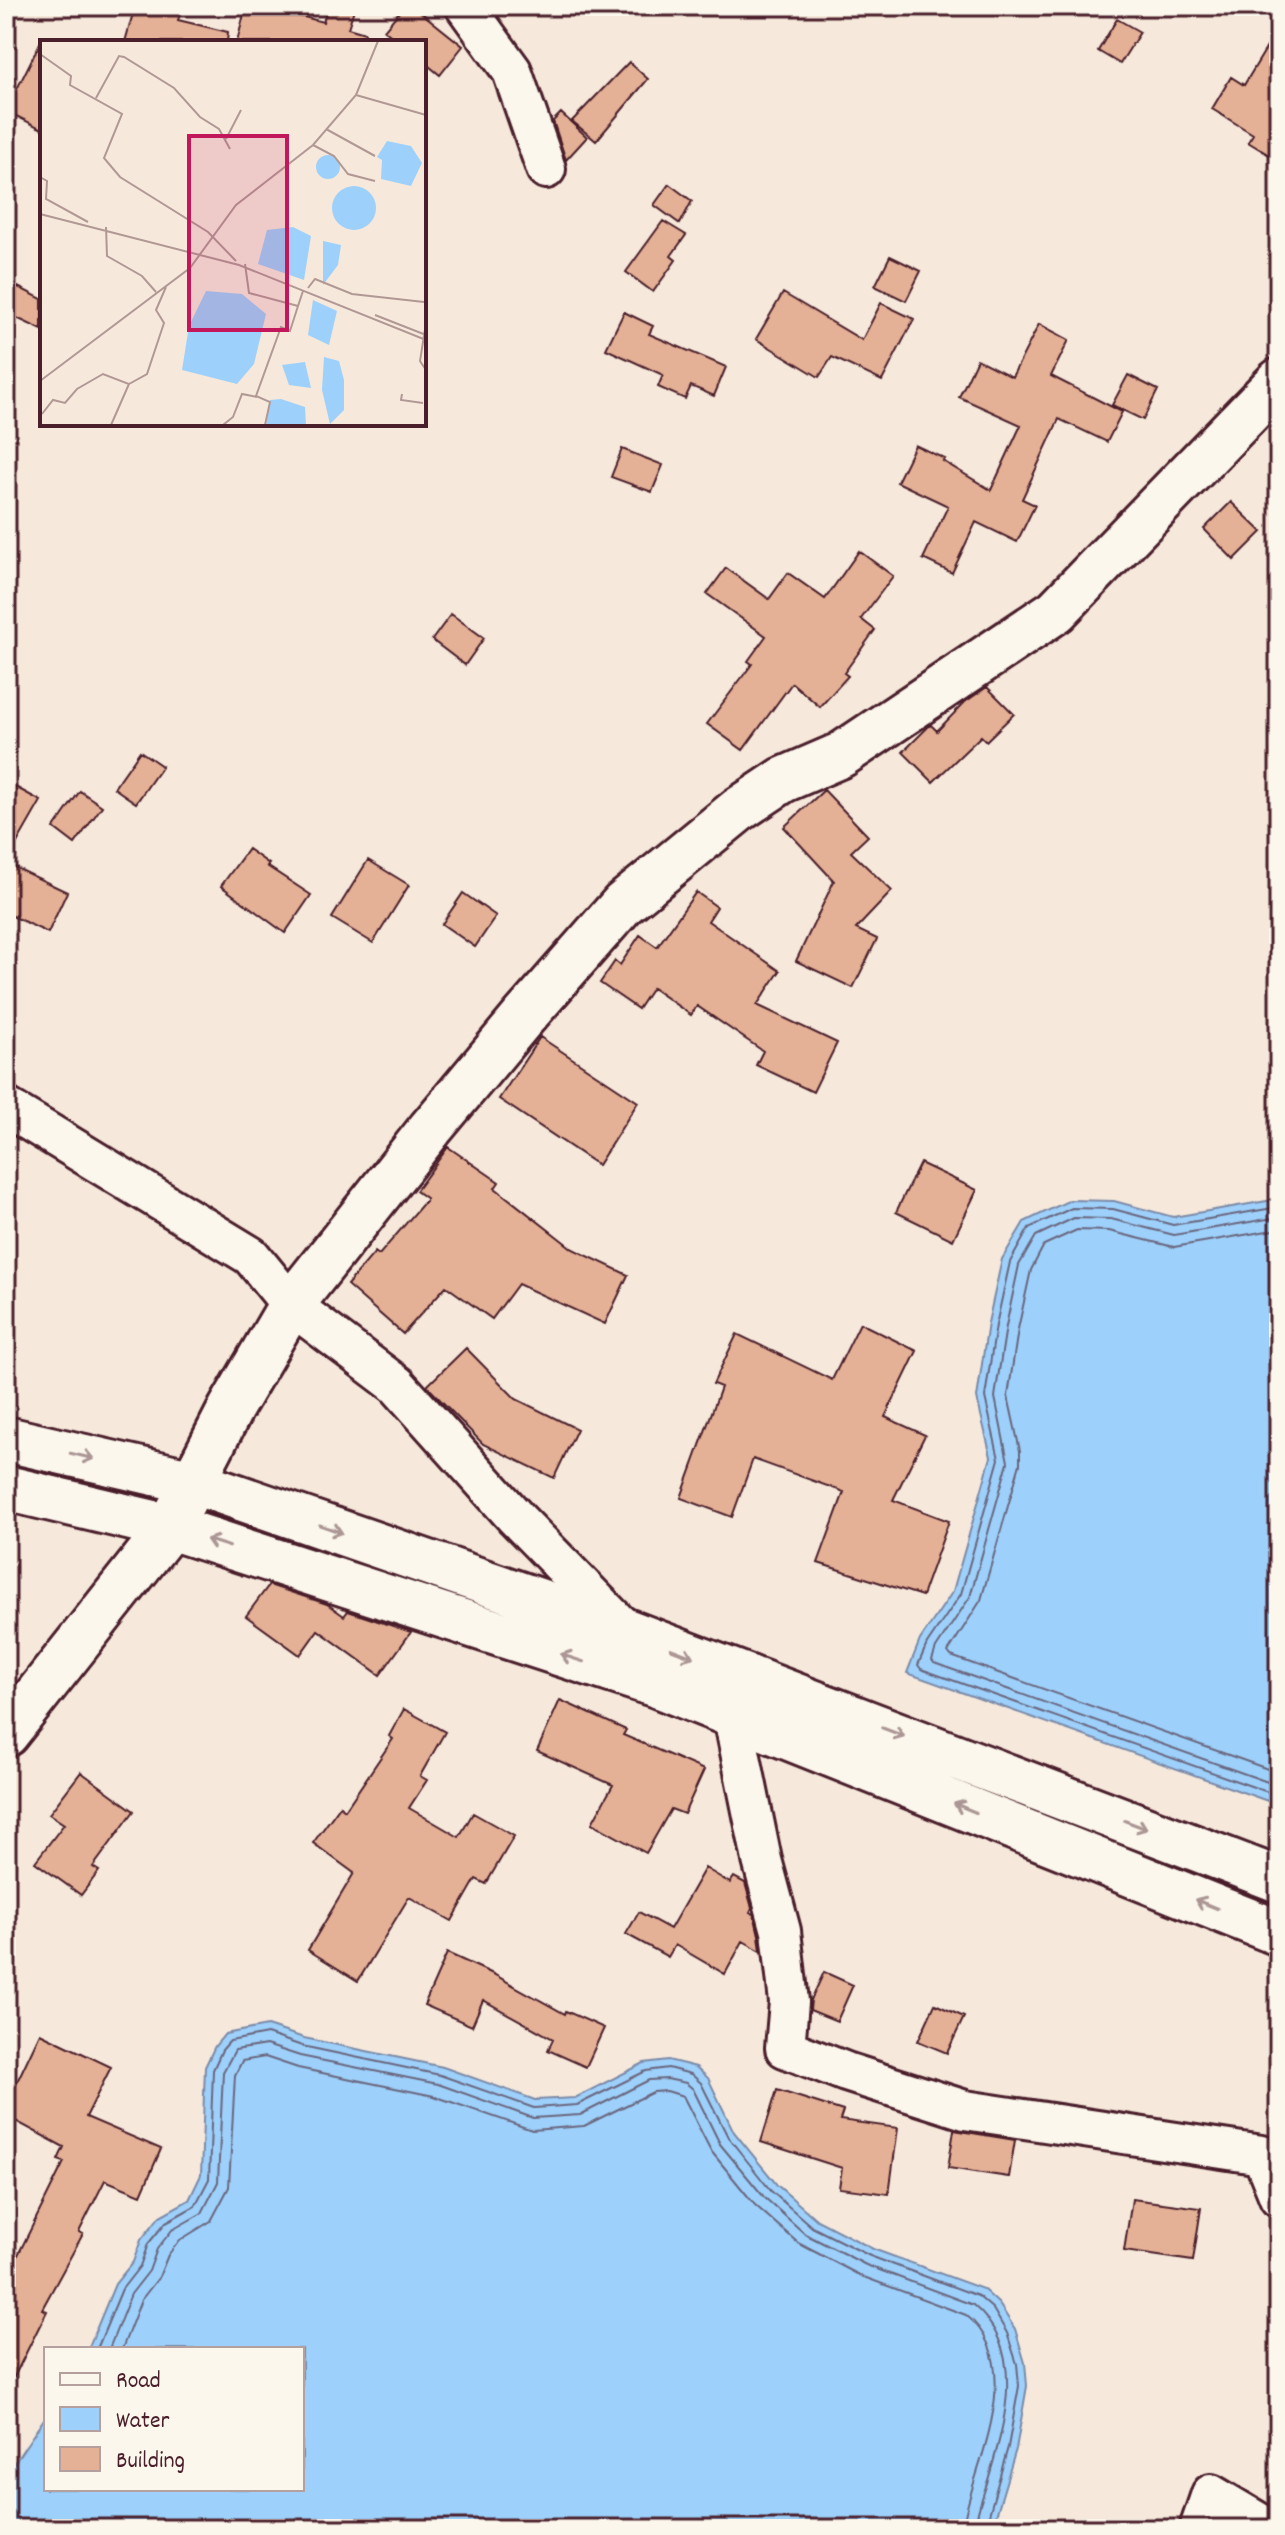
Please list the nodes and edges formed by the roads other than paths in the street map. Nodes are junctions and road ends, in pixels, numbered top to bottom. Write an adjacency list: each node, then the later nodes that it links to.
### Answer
1 (480, 15): 2 (street)
2 (546, 169)
3 (1279, 381): 5 (main road)
4 (6, 1107): 5 (street)
5 (291, 1305): 7 (main road); 10 (street)
6 (6, 1439): 7 (main road, one-way to 7)
7 (194, 1482): 9 (main road); 10 (main road, one-way to 10)
8 (6, 1488): 9 (main road)
9 (170, 1527): 12 (main road, one-way to 9); 13 (main road)
10 (626, 1631): 11 (main road, one-way to 11)
11 (734, 1673): 12 (street); 14 (main road, one-way to 14)
12 (733, 1717): 15 (main road, one-way to 12); 16 (street)
13 (6, 1734)
14 (1279, 1880)
15 (1279, 1933)
16 (1279, 2197)
17 (1199, 2529): 18 (street)
18 (1270, 2529)

